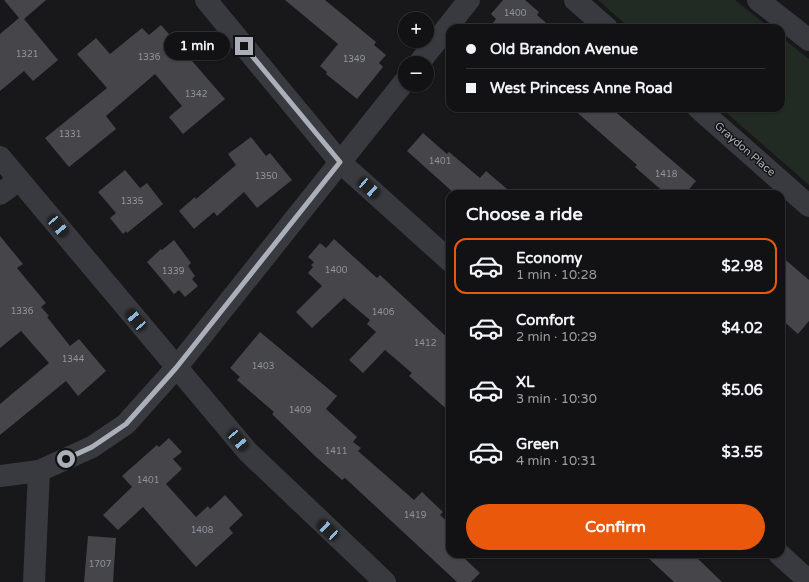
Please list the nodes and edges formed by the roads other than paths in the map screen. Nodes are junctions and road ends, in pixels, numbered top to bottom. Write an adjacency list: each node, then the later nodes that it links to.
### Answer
1 (206, 0): 13 (street)
2 (469, 0): 5 (street)
3 (576, 0): 6 (street)
4 (758, 0): 8 (street)
5 (450, 24)
6 (603, 24)
7 (446, 29): 9 (street)
8 (809, 40)
9 (425, 56)
10 (398, 90): 13 (street)
11 (703, 112): 16 (street, Graydon Place)
12 (0, 157): 14 (street)
13 (340, 162): 17 (street); 18 (street)
14 (19, 180): 15 (street); 18 (street)
15 (0, 194)
16 (809, 206)
17 (446, 257)
18 (176, 368): 19 (street); 24 (street)
19 (39, 471): 20 (street); 23 (street)
20 (0, 476)
21 (783, 558): 22 (street)
22 (809, 581)
23 (34, 582)
24 (385, 582)

